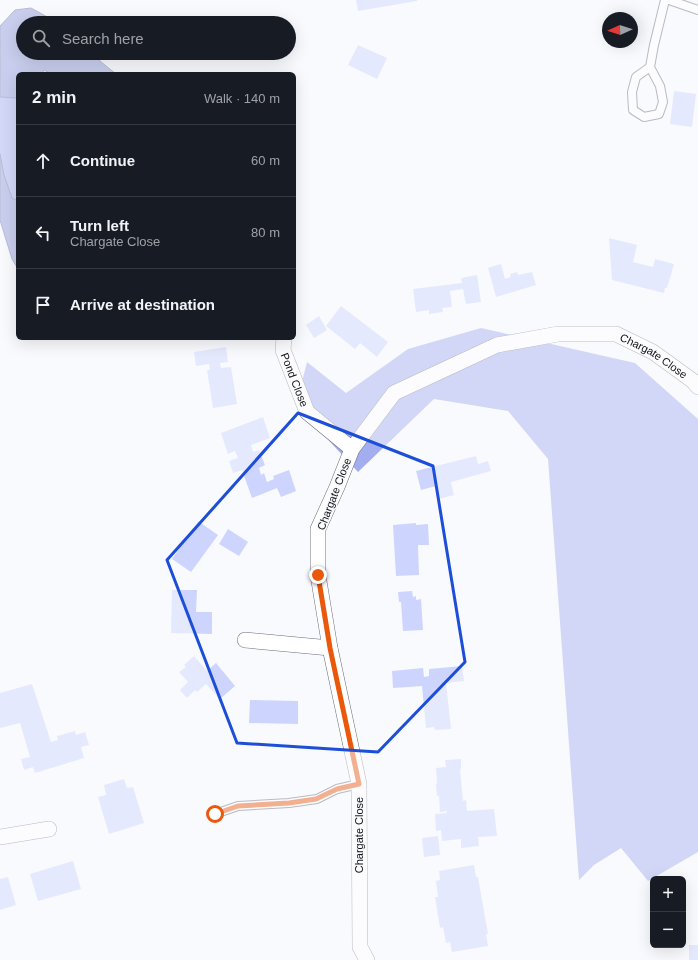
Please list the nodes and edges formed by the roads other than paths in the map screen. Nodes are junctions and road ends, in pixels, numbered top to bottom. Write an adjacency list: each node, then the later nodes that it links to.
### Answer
1 (665, 0): 4 (lane)
2 (669, 0): 3 (lane)
3 (698, 10)
4 (650, 67): 4 (lane)
5 (284, 340): 7 (street, Pond Close)
6 (698, 387): 7 (street, Chargate Close)
7 (352, 449): 9 (street, Chargate Close)
8 (245, 640): 9 (street)
9 (330, 648): 10 (street, Chargate Close)
10 (359, 784): 11 (lane); 14 (street, Chargate Close)
11 (215, 814)
12 (49, 828): 13 (street)
13 (0, 837)
14 (366, 960)

